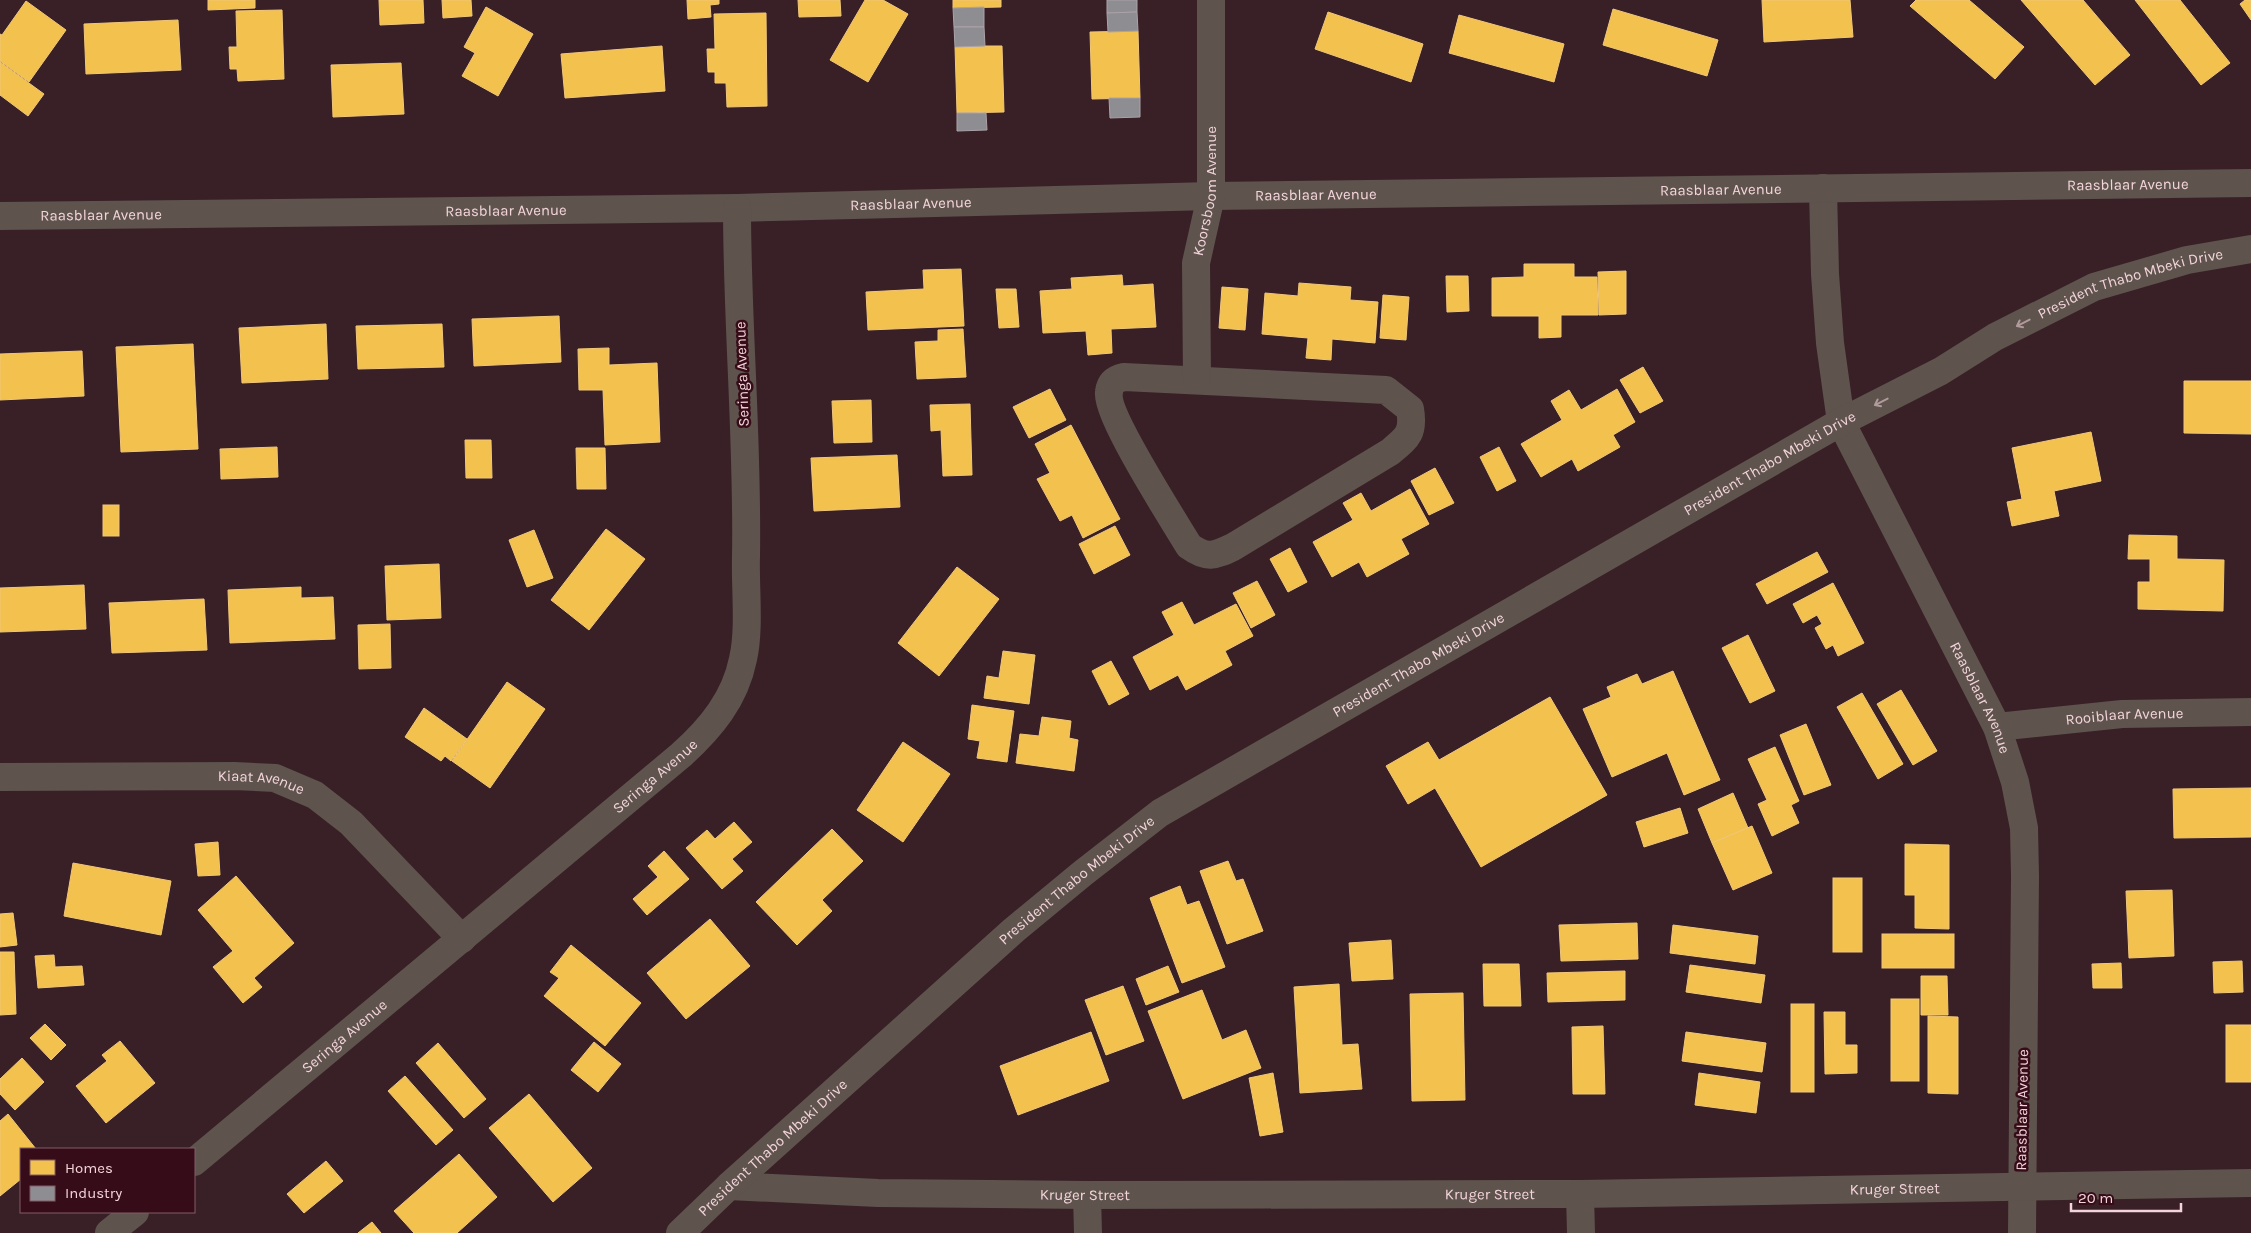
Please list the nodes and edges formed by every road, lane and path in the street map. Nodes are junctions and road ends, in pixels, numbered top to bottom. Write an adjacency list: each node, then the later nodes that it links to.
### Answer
1 (1211, 0): 4 (street, Koorsboom Avenue)
2 (2251, 183): 3 (street, Raasblaar Avenue)
3 (1823, 188): 4 (street, Raasblaar Avenue); 9 (street, Raasblaar Avenue)
4 (1211, 196): 5 (street, Raasblaar Avenue); 8 (street, Koorsboom Avenue)
5 (737, 208): 6 (street, Raasblaar Avenue); 13 (street, Seringa Avenue)
6 (0, 216)
7 (2251, 249): 9 (street, President Thabo Mbeki Drive, one-way to 9)
8 (1197, 380): 8 (street)
9 (1841, 422): 11 (street, Raasblaar Avenue); 16 (street, President Thabo Mbeki Drive)
10 (2251, 712): 11 (street, Rooiblaar Avenue)
11 (1997, 727): 17 (street, Raasblaar Avenue)
12 (0, 777): 13 (street, Kiaat Avenue)
13 (462, 939): 14 (street, Seringa Avenue)
14 (195, 1161)
15 (2251, 1183): 17 (street, Kruger Street)
16 (729, 1186): 19 (street, Kruger Street); 22 (street, President Thabo Mbeki Drive)
17 (2022, 1186): 18 (street, Kruger Street); 25 (street, Raasblaar Avenue)
18 (1580, 1194): 19 (street, Kruger Street); 24 (street)
19 (1087, 1195): 23 (street)
20 (133, 1213): 21 (street)
21 (108, 1233)
22 (680, 1233)
23 (1088, 1233)
24 (1581, 1233)
25 (2022, 1233)

